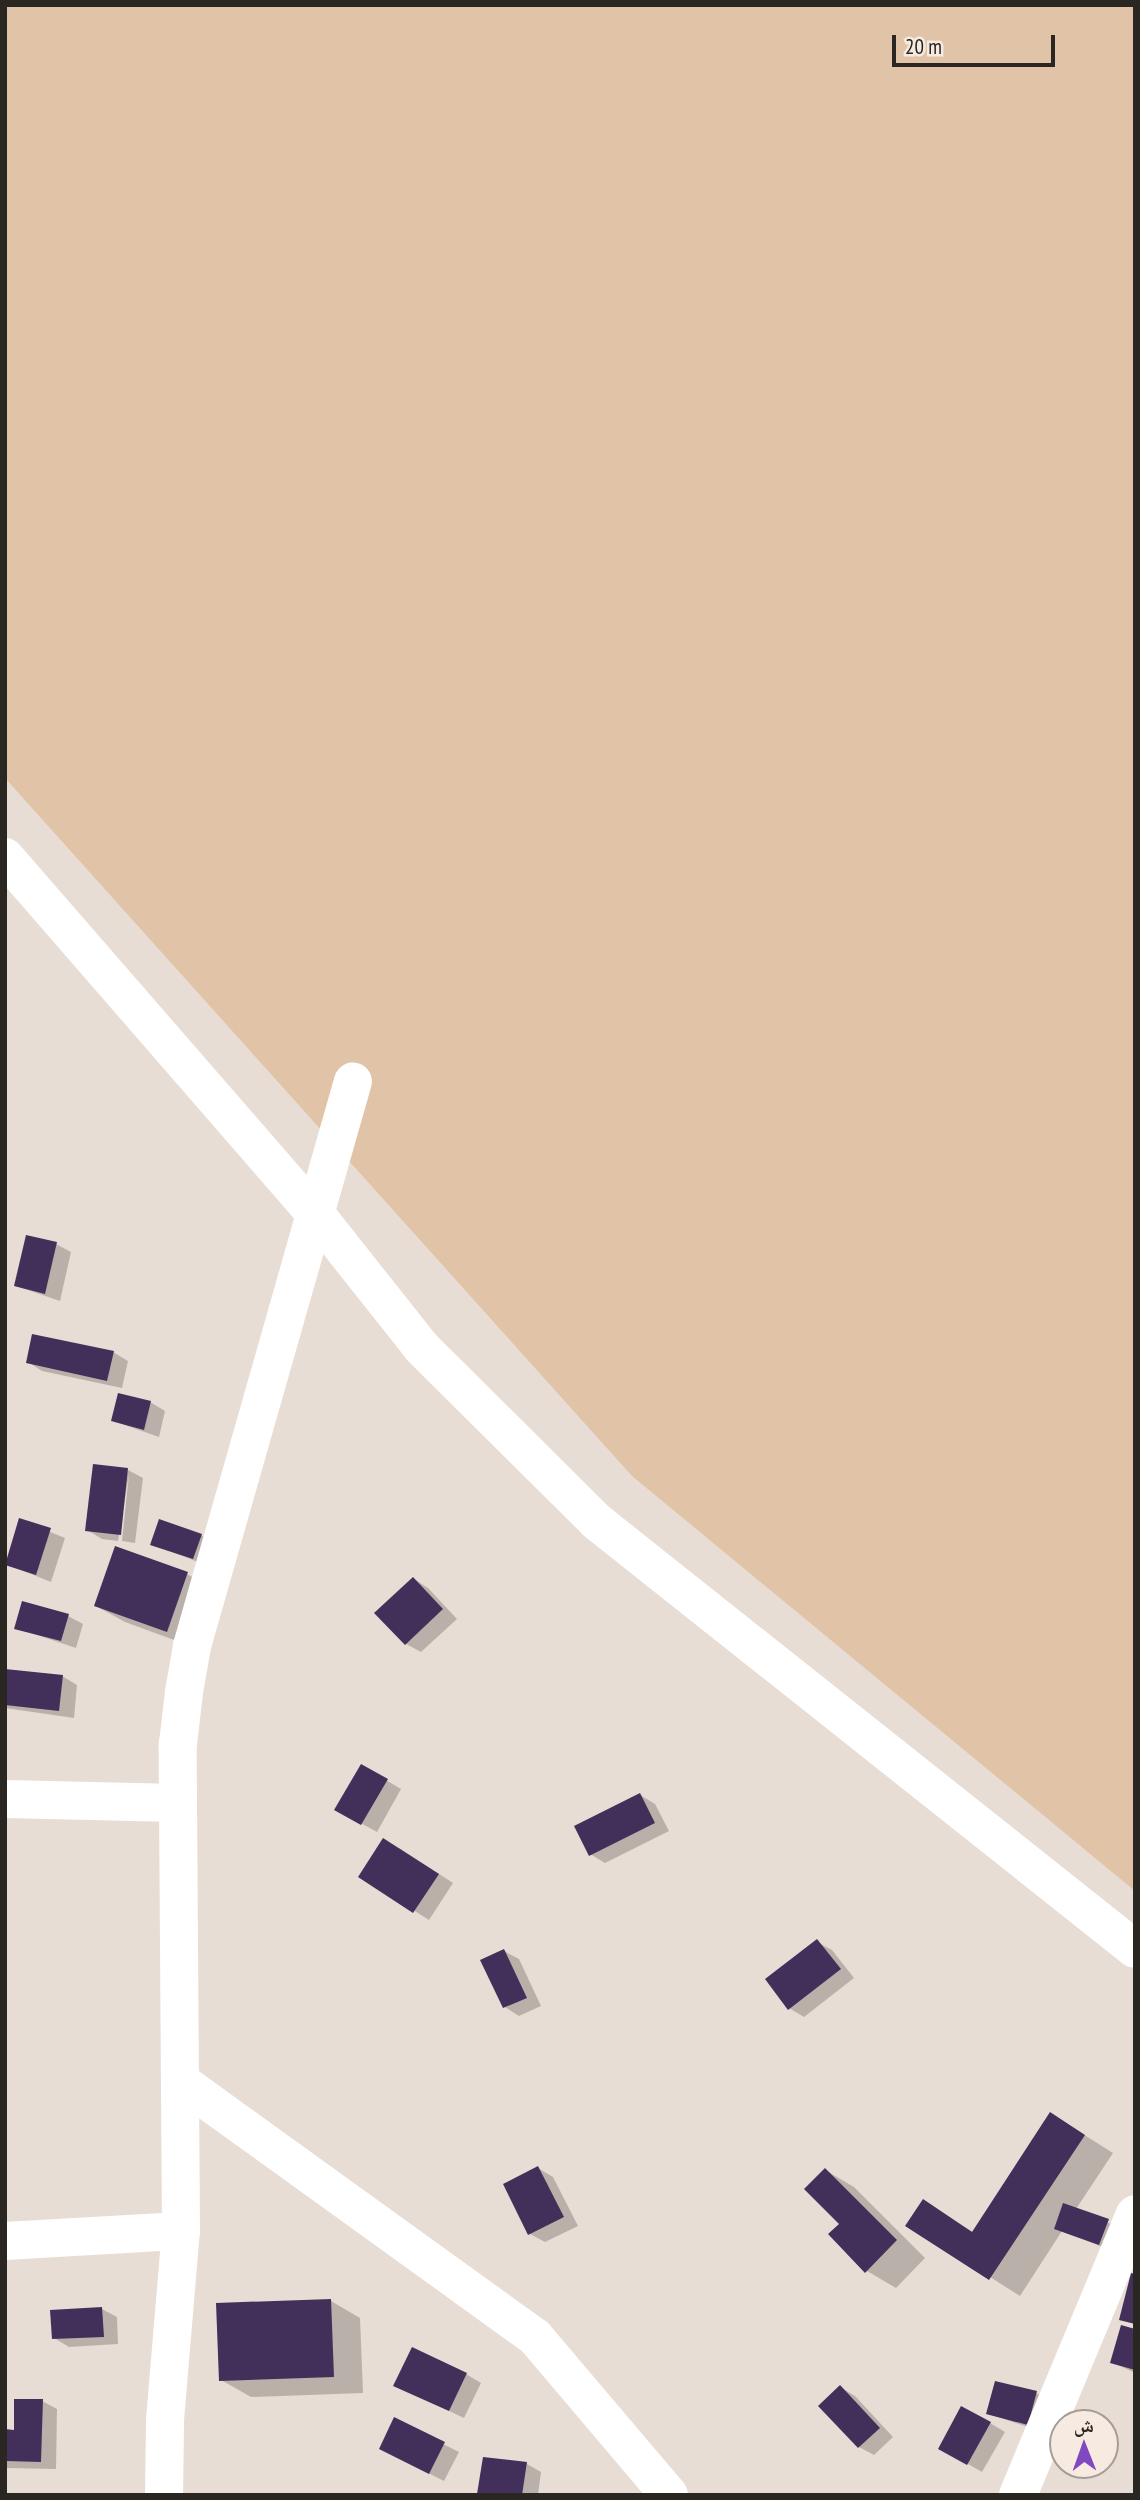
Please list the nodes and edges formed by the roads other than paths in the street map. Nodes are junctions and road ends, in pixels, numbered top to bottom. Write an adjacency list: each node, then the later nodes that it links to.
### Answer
1 (5, 857): 3 (street)
2 (353, 1081): 3 (street)
3 (315, 1213): 5 (street); 6 (street)
4 (5, 1799): 5 (street)
5 (178, 1803): 7 (street)
6 (1135, 1949)
7 (180, 2081): 9 (street); 12 (street)
8 (1135, 2214): 13 (street)
9 (181, 2231): 10 (street); 11 (street)
10 (5, 2241)
11 (164, 2495)
12 (669, 2495)
13 (1018, 2495)

